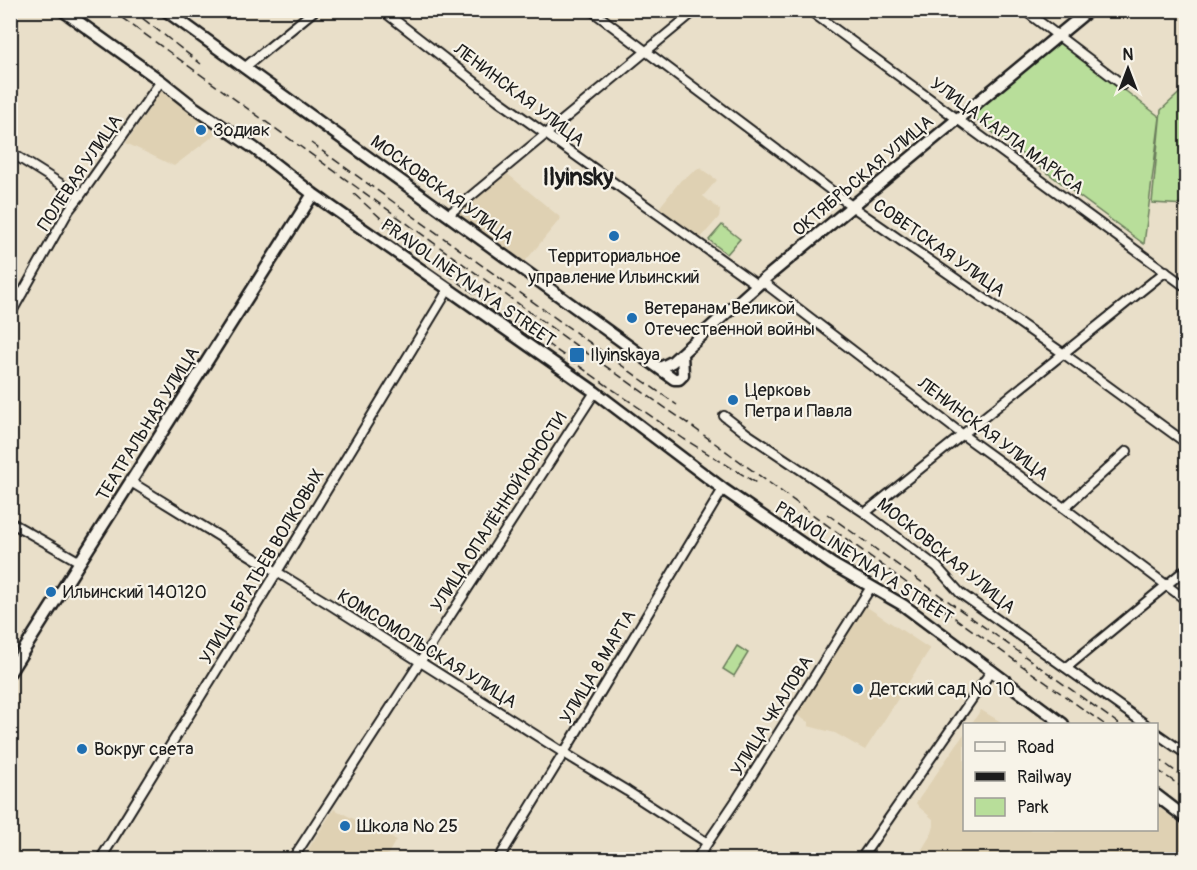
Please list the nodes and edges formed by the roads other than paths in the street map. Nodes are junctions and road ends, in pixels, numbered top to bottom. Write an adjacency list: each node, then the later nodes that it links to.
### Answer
1 (62, 10): 13 (main road, PRAVOLINEYNAYA STREET)
2 (165, 10): 12 (main road, МОСКОВСКАЯ УЛИЦА)
3 (315, 10): 12 (street)
4 (382, 10): 16 (street, ЛЕНИНСКАЯ УЛИЦА)
5 (591, 10): 11 (street, СОВЕТСКАЯ УЛИЦА)
6 (696, 10): 11 (street)
7 (809, 10): 15 (street, УЛИЦА КАРЛА МАРКСА)
8 (1024, 10): 10 (street)
9 (1089, 10): 10 (main road, ОКТЯБРЬСКАЯ УЛИЦА)
10 (1058, 35): 14 (street); 15 (main road, ОКТЯБРЬСКАЯ УЛИЦА)
11 (647, 52): 16 (street); 20 (street, СОВЕТСКАЯ УЛИЦА)
12 (244, 68): 21 (main road, МОСКОВСКАЯ УЛИЦА)
13 (160, 81): 18 (main road, PRAVOLINEYNAYA STREET); 19 (street, ПОЛЕВАЯ УЛИЦА)
14 (1123, 85)
15 (957, 119): 20 (main road, ОКТЯБРЬСКАЯ УЛИЦА); 22 (street, УЛИЦА КАРЛА МАРКСА)
16 (548, 134): 21 (street); 23 (street, ЛЕНИНСКАЯ УЛИЦА)
17 (10, 152): 19 (street)
18 (313, 194): 26 (main road, PRAVOLINEYNAYA STREET); 37 (main road, ТЕАТРАЛЬНАЯ УЛИЦА)
19 (80, 196): 27 (street, ПОЛЕВАЯ УЛИЦА)
20 (852, 206): 23 (main road, ОКТЯБРЬСКАЯ УЛИЦА); 30 (street, СОВЕТСКАЯ УЛИЦА)
21 (448, 215): 31 (main road, МОСКОВСКАЯ УЛИЦА)
22 (1166, 271): 24 (street, УЛИЦА КАРЛА МАРКСА); 30 (street)
23 (760, 283): 29 (main road, ОКТЯБРЬСКАЯ УЛИЦА); 34 (street, ЛЕНИНСКАЯ УЛИЦА)
24 (1186, 287)
25 (10, 288): 27 (street)
26 (448, 290): 32 (main road, PRAVOLINEYNAYA STREET); 44 (street, УЛИЦА БРАТЬЕВ ВОЛКОВЫХ)
27 (22, 294): 28 (street, ПОЛЕВАЯ УЛИЦА)
28 (10, 315)
29 (682, 354): 31 (main road, ОКТЯБРЬСКАЯ УЛИЦА); 31 (main road, МОСКОВСКАЯ УЛИЦА)
30 (1064, 354): 34 (street); 35 (street, СОВЕТСКАЯ УЛИЦА)
31 (660, 368)
32 (595, 392): 38 (main road, PRAVOLINEYNAYA STREET); 48 (street, УЛИЦА ОПАЛЁННОЙ ЮНОСТИ)
33 (724, 416): 40 (street, МОСКОВСКАЯ УЛИЦА)
34 (963, 435): 39 (street, ЛЕНИНСКАЯ УЛИЦА); 40 (street)
35 (1186, 443)
36 (1127, 451): 39 (street)
37 (131, 482): 42 (main road, ТЕАТРАЛЬНАЯ УЛИЦА); 44 (street, КОМСОМОЛЬСКАЯ УЛИЦА)
38 (723, 489): 46 (main road, PRAVOLINEYNAYA STREET); 55 (street, УЛИЦА 8 МАРТА)
39 (1064, 508): 45 (street, ЛЕНИНСКАЯ УЛИЦА)
40 (865, 513): 49 (street, МОСКОВСКАЯ УЛИЦА)
41 (10, 522): 42 (street)
42 (80, 562): 51 (main road, ТЕАТРАЛЬНАЯ УЛИЦА)
43 (1186, 569): 45 (street)
44 (277, 572): 48 (street, КОМСОМОЛЬСКАЯ УЛИЦА); 60 (street, УЛИЦА БРАТЬЕВ ВОЛКОВЫХ)
45 (1167, 586): 47 (street, ЛЕНИНСКАЯ УЛИЦА); 49 (street)
46 (871, 587): 50 (main road, PRAVOLINEYNAYA STREET); 59 (street, УЛИЦА ЧКАЛОВА)
47 (1186, 600)
48 (421, 662): 55 (street, КОМСОМОЛЬСКАЯ УЛИЦА); 61 (street, УЛИЦА ОПАЛЁННОЙ ЮНОСТИ)
49 (1066, 668): 53 (street, МОСКОВСКАЯ УЛИЦА)
50 (992, 670): 52 (main road, PRAVOLINEYNAYA STREET); 64 (street)
51 (10, 672)
52 (1062, 723)
53 (1144, 723)
54 (1158, 734): 56 (street)
55 (564, 753): 59 (street, КОМСОМОЛЬСКАЯ УЛИЦА); 62 (street, УЛИЦА 8 МАРТА)
56 (1186, 754)
57 (1158, 797): 58 (main road)
58 (1186, 818)
59 (706, 842): 63 (street, УЛИЦА ЧКАЛОВА)
60 (100, 860)
61 (292, 860)
62 (498, 860)
63 (696, 860)
64 (860, 860)

